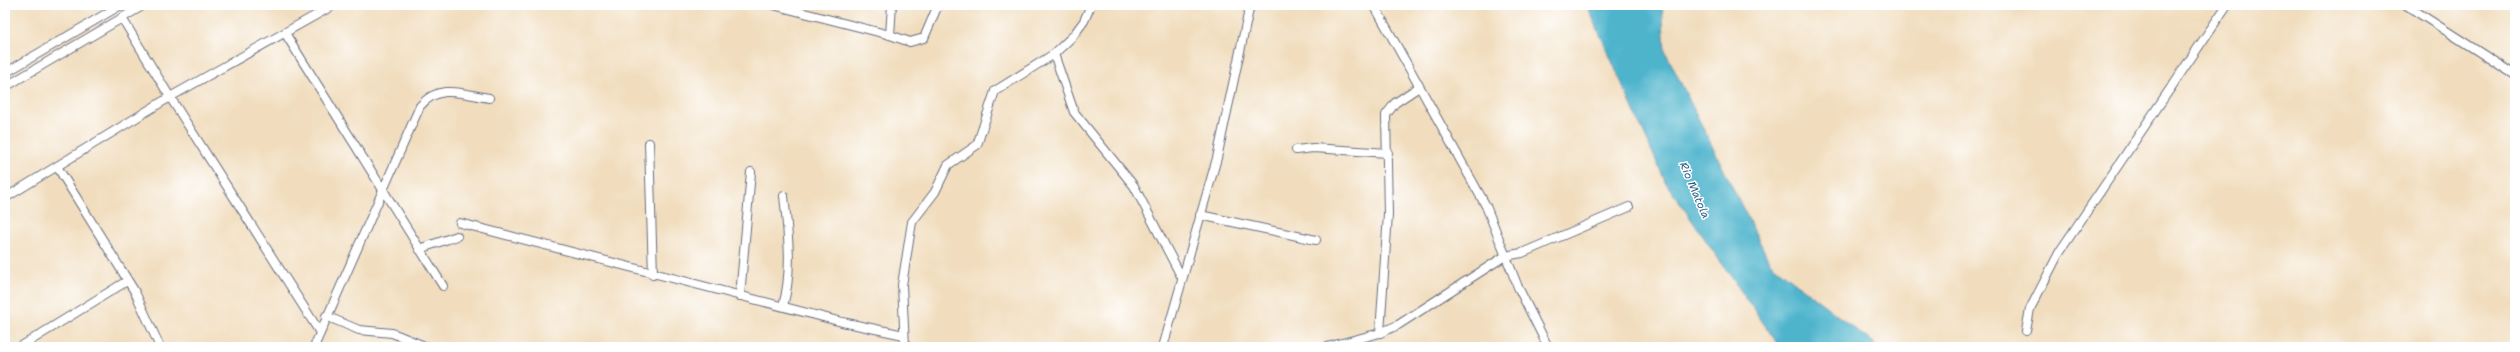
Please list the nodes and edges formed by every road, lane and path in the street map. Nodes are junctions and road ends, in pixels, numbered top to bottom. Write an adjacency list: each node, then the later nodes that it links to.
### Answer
1 (120, 5): 16 (street)
2 (144, 5): 12 (street)
3 (334, 5): 13 (street)
4 (773, 5): 14 (street)
5 (892, 5): 14 (street)
6 (938, 5): 14 (street)
7 (1091, 5): 15 (street)
8 (1250, 5): 31 (street)
9 (1374, 5): 19 (street)
10 (2227, 5): 45 (street)
11 (2406, 5): 17 (street)
12 (122, 18): 18 (street); 20 (street)
13 (285, 33): 20 (street); 27 (street)
14 (890, 35)
15 (1054, 54): 38 (street); 47 (street)
16 (5, 73)
17 (2515, 75)
18 (5, 87)
19 (1419, 87): 24 (street); 36 (street)
20 (170, 98): 25 (street); 44 (street)
21 (489, 98): 27 (street)
22 (649, 143): 37 (street)
23 (1296, 150): 24 (street)
24 (1388, 153): 46 (street)
25 (58, 168): 29 (street); 39 (street)
26 (751, 172): 41 (street)
27 (383, 192): 35 (street); 43 (street)
28 (784, 196): 42 (street)
29 (5, 198)
30 (1629, 208): 36 (street)
31 (1200, 215): 34 (street); 38 (street)
32 (460, 223): 37 (street)
33 (457, 236): 35 (street)
34 (1316, 240)
35 (419, 249): 40 (street)
36 (1505, 256): 46 (street); 57 (street)
37 (653, 275): 41 (street)
38 (1182, 278): 55 (street)
39 (127, 281): 48 (street); 49 (street)
40 (443, 286)
41 (740, 296): 42 (street)
42 (783, 306): 47 (street)
43 (326, 316): 44 (street); 51 (street)
44 (319, 331): 50 (street)
45 (2026, 331)
46 (1380, 333): 56 (street)
47 (904, 335): 52 (street)
48 (20, 347)
49 (160, 347)
50 (314, 347)
51 (427, 347)
52 (905, 347)
53 (1121, 347): 54 (street)
54 (1136, 347)
55 (1163, 347)
56 (1327, 347)
57 (1548, 347)

